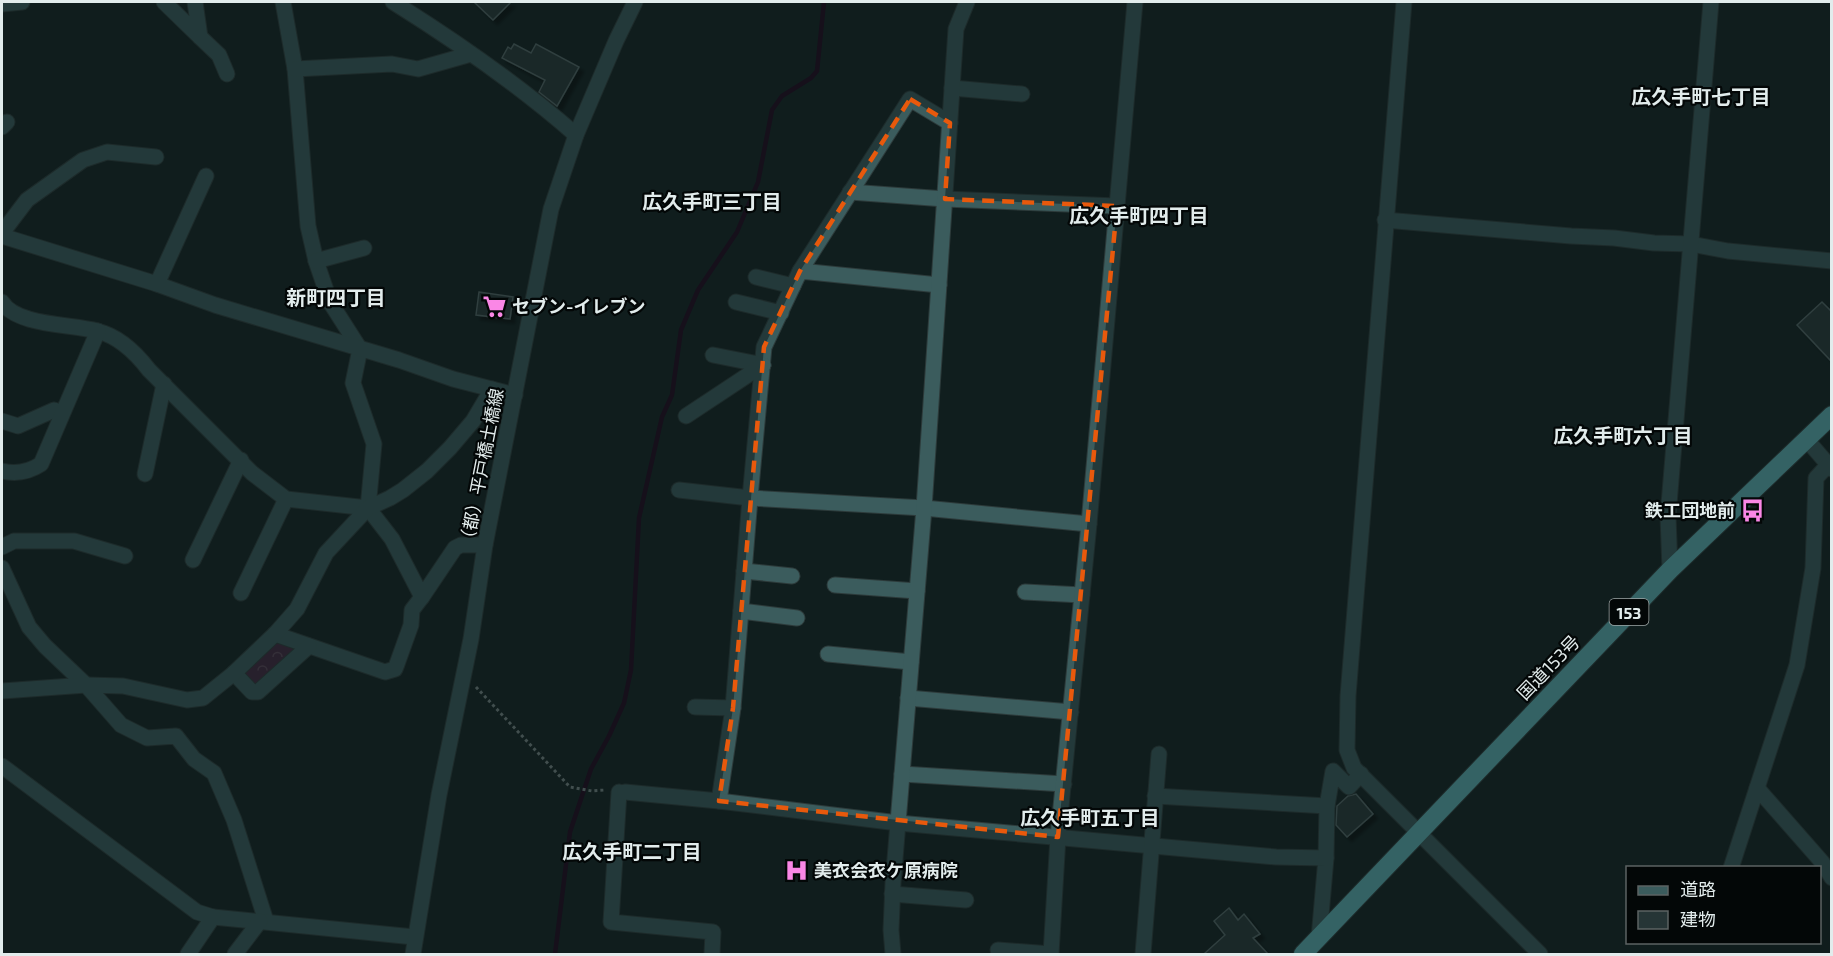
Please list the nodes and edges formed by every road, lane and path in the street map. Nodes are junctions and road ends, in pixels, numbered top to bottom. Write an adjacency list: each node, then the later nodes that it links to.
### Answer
1 (22, 2): 11 (street)
2 (164, 2): 12 (street)
3 (195, 2): 12 (street)
4 (283, 2): 14 (street)
5 (393, 2): 13 (street)
6 (635, 2): 19 (street, （都）平戸橋土橋線)
7 (967, 2): 16 (street)
8 (1135, 2): 24 (street)
9 (1404, 2): 25 (street)
10 (1711, 2): 27 (street)
11 (2, 4)
12 (200, 37): 15 (street)
13 (471, 54): 14 (street); 19 (street)
14 (295, 69): 29 (street)
15 (227, 74)
16 (952, 88): 17 (street); 18 (street)
17 (1022, 94)
18 (950, 123): 22 (street); 23 (street)
19 (576, 135): 45 (street, （都）平戸橋土橋線)
20 (156, 157): 26 (street)
21 (206, 176): 33 (street)
22 (850, 192): 23 (street); 31 (street)
23 (945, 199): 24 (street); 34 (street)
24 (1117, 206): 60 (street)
25 (1385, 220): 27 (street); 92 (street)
26 (2, 235): 33 (street)
27 (1691, 244): 30 (street); 66 (street)
28 (364, 248): 29 (street)
29 (316, 261): 40 (street)
30 (1832, 261)
31 (800, 271): 34 (street); 35 (street)
32 (756, 277): 35 (street)
33 (157, 284): 40 (street)
34 (939, 285): 59 (street)
35 (793, 286): 38 (street)
36 (2, 302): 39 (street)
37 (736, 302): 38 (street)
38 (781, 312): 42 (street)
39 (98, 331): 43 (street); 46 (street)
40 (360, 349): 44 (street); 58 (street)
41 (713, 356): 42 (street)
42 (763, 365): 48 (street); 56 (street)
43 (164, 384): 51 (street); 54 (street)
44 (492, 389): 45 (street); 58 (street)
45 (515, 395): 61 (street, （都）平戸橋土橋線)
46 (61, 413): 49 (street); 53 (street)
47 (1832, 415): 50 (highway, 国道153号 / 153)
48 (686, 416)
49 (2, 422)
50 (1807, 440): 52 (street); 66 (highway, 国道153号 / 153)
51 (241, 460): 57 (street); 64 (street)
52 (1830, 467): 94 (street)
53 (2, 471)
54 (146, 474)
55 (680, 490): 56 (street)
56 (750, 498): 59 (street); 67 (street)
57 (286, 499): 58 (street); 71 (street)
58 (368, 508): 74 (street); 77 (street)
59 (924, 508): 60 (street); 70 (street)
60 (1089, 524): 73 (street)
61 (485, 545): 74 (street); 82 (street, （都）平戸橋土橋線)
62 (2, 547): 63 (street)
63 (125, 556)
64 (193, 560)
65 (2, 568): 83 (street)
66 (1670, 570): 100 (highway, 国道153号 / 153)
67 (744, 571): 68 (street); 75 (street)
68 (792, 576)
69 (835, 585): 70 (street)
70 (917, 591): 80 (street)
71 (241, 592)
72 (1025, 592): 73 (street)
73 (1082, 595): 88 (street)
74 (422, 597): 78 (street)
75 (741, 611): 76 (street); 87 (street)
76 (797, 618)
77 (275, 634): 78 (street); 81 (street)
78 (309, 646): 81 (street)
79 (828, 654): 80 (street)
80 (911, 662): 85 (street)
81 (234, 673): 83 (street)
82 (464, 675): 95 (path); 110 (street, （都）平戸橋土橋線)
83 (86, 686): 84 (street); 109 (street)
84 (2, 691)
85 (908, 698): 88 (street); 91 (street)
86 (695, 707): 87 (street)
87 (733, 708): 97 (street)
88 (1071, 712): 93 (street)
89 (1159, 754): 96 (street)
90 (2, 766): 108 (street)
91 (902, 774): 93 (street); 99 (street)
92 (1360, 774): 98 (street); 100 (street)
93 (1064, 784): 101 (street)
94 (1757, 788): 104 (street); 105 (street)
95 (592, 791)
96 (1155, 796): 98 (street); 102 (street)
97 (719, 801): 99 (street); 116 (street)
98 (1327, 806): 103 (street)
99 (898, 823): 101 (street); 106 (street)
100 (1419, 834): 111 (highway, 国道153号 / 153); 121 (street)
101 (1059, 837): 102 (street); 118 (street)
102 (1151, 846): 103 (street); 119 (street)
103 (1326, 858): 111 (street)
104 (1731, 866)
105 (1832, 878)
106 (892, 894): 107 (street); 117 (street)
107 (966, 900)
108 (213, 917): 109 (street); 113 (street)
109 (263, 921): 110 (street); 114 (street)
110 (414, 937): 115 (street, （都）平戸橋土橋線)
111 (1319, 938): 120 (highway, 国道153号 / 153)
112 (998, 950): 118 (street)
113 (188, 954)
114 (235, 954)
115 (413, 954)
116 (712, 954)
117 (893, 954)
118 (1051, 954)
119 (1143, 954)
120 (1303, 954)
121 (1540, 954)

